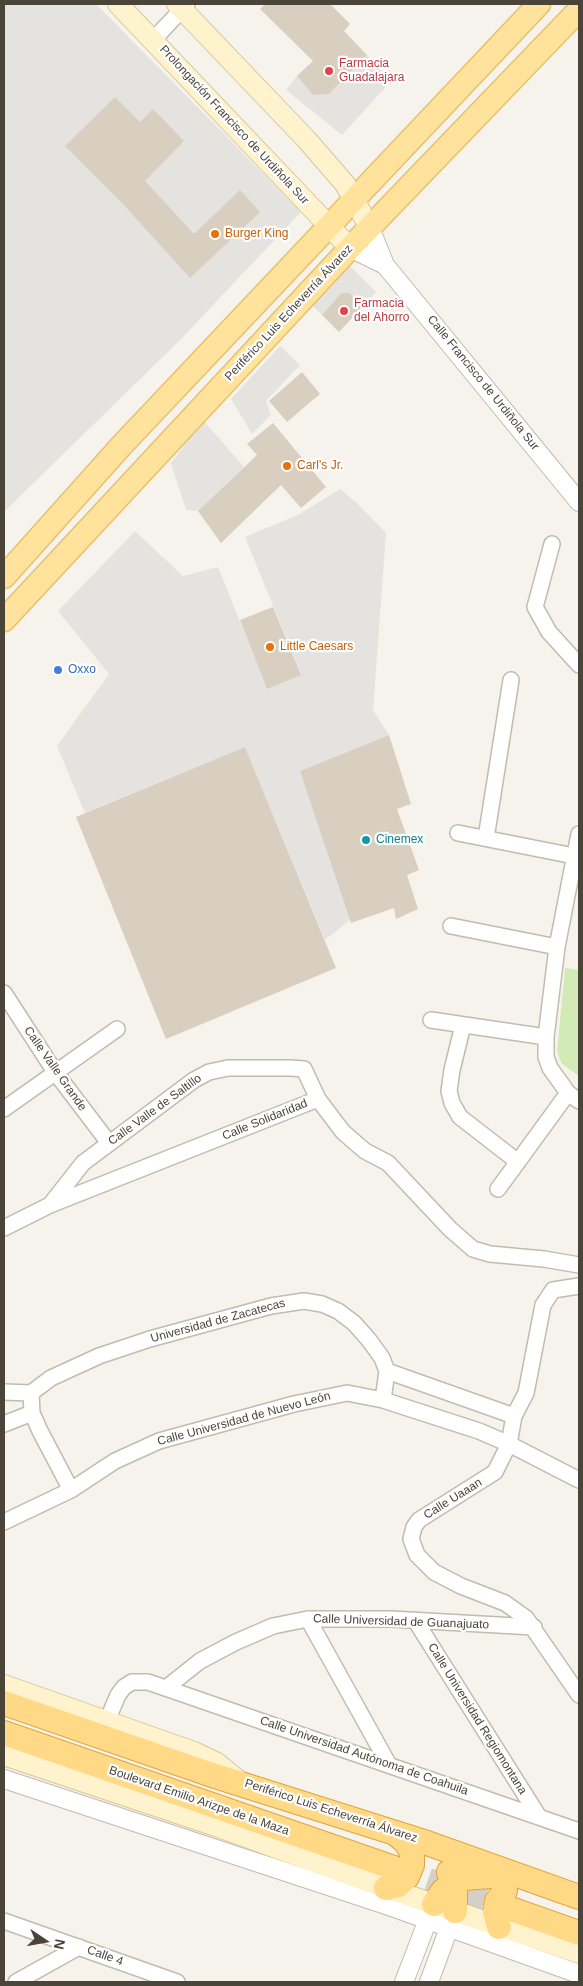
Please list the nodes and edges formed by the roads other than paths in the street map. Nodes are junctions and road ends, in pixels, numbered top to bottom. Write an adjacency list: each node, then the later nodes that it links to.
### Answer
1 (118, 4): 5 (main road, Prolongación Francisco de Urdiñola Sur)
2 (540, 4): 6 (main road)
3 (182, 6): 5 (street); 6 (main road)
4 (579, 10): 8 (main road, Periférico Luis Echeverría Álvarez)
5 (154, 40): 7 (main road, Prolongación Francisco de Urdiñola Sur)
6 (355, 198): 7 (main road); 8 (main road)
7 (329, 226): 9 (main road, Prolongación Francisco de Urdiñola Sur); 11 (main road)
8 (370, 228): 9 (main road, Periférico Luis Echeverría Álvarez); 10 (street, Calle Francisco de Urdiñola Sur)
9 (350, 248): 10 (street, Calle Francisco de Urdiñola Sur); 12 (main road, Periférico Luis Echeverría Álvarez)
10 (385, 265): 13 (street, Calle Francisco de Urdiñola Sur)
11 (122, 445): 12 (main road); 15 (main road)
12 (121, 495): 16 (main road, Periférico Luis Echeverría Álvarez)
13 (579, 502)
14 (552, 544): 17 (street)
15 (4, 576)
16 (4, 620)
17 (578, 662)
18 (511, 680): 21 (street)
19 (458, 833): 21 (street)
20 (579, 834): 22 (street)
21 (486, 838): 22 (street)
22 (574, 856): 24 (street)
23 (451, 926): 24 (street)
24 (557, 947): 29 (street)
25 (4, 993): 30 (street, Calle Valle Grande)
26 (432, 1020): 27 (street)
27 (463, 1025): 29 (street); 35 (street)
28 (117, 1028): 30 (street)
29 (546, 1037): 31 (street)
30 (55, 1072): 33 (street); 34 (street, Calle Valle Grande)
31 (574, 1097): 35 (street)
32 (318, 1099): 34 (street, Calle Valle de Saltillo); 37 (street, Calle Solidaridad); 39 (street, Calle Solidaridad)
33 (4, 1109)
34 (109, 1143): 37 (street, Calle Valle de Saltillo)
35 (518, 1162): 36 (street)
36 (498, 1189)
37 (50, 1205): 38 (street, Calle Valle de Saltillo)
38 (4, 1228)
39 (579, 1265)
40 (579, 1286): 46 (street, Calle Uaaan)
41 (386, 1371): 43 (street, Universidad de Zacatecas); 44 (street); 46 (street)
42 (4, 1392): 43 (street)
43 (31, 1393): 45 (street)
44 (383, 1400): 48 (street, Calle Universidad de Nuevo León); 50 (street, Calle Universidad de Nuevo León)
45 (32, 1413): 47 (street); 50 (street)
46 (514, 1416): 48 (street, Calle Uaaan)
47 (4, 1424)
48 (509, 1444): 49 (street, Calle Universidad de Nuevo León); 54 (street, Calle Uaaan)
49 (579, 1480)
50 (71, 1490): 51 (street, Calle Universidad de Nuevo León)
51 (4, 1522)
52 (308, 1619): 53 (street, Calle Universidad de Guanajuato); 56 (street, Calle Universidad de Guanajuato); 62 (street)
53 (415, 1620): 54 (street, Calle Universidad de Guanajuato); 65 (street, Calle Universidad Regiomontana)
54 (534, 1627): 57 (street, Calle Uaaan)
55 (4, 1685): 59 (main road, Periférico Luis Echeverría Álvarez)
56 (166, 1688): 59 (street, Calle Universidad Autónoma de Coahuila); 62 (street, Calle Universidad Autónoma de Coahuila)
57 (579, 1695)
58 (4, 1703): 64 (highway)
59 (107, 1721): 64 (main road, Periférico Luis Echeverría Álvarez)
60 (4, 1733): 69 (highway, Boulevard Emilio Arizpe de la Maza)
61 (4, 1755): 69 (main road)
62 (389, 1765): 65 (street, Calle Universidad Autónoma de Coahuila)
63 (4, 1779): 73 (street)
64 (246, 1786): 67 (highway, Periférico Luis Echeverría Álvarez)
65 (539, 1817): 66 (street, Calle Universidad Autónoma de Coahuila)
66 (579, 1832)
67 (396, 1834): 68 (highway, Periférico Luis Echeverría Álvarez); 69 (highway)
68 (426, 1843): 70 (highway, Periférico Luis Echeverría Álvarez); 71 (highway)
69 (390, 1878): 73 (main road)
70 (526, 1878): 71 (highway); 72 (highway, Periférico Luis Echeverría Álvarez); 74 (highway)
71 (453, 1883): 73 (highway)
72 (579, 1897)
73 (441, 1916): 74 (main road); 79 (street); 82 (street); 83 (street)
74 (503, 1917): 76 (highway); 78 (main road)
75 (4, 1921): 77 (street, Calle 4)
76 (579, 1932)
77 (79, 1947): 80 (street); 81 (street, Calle 4)
78 (579, 1953)
79 (579, 1974)
80 (16, 1982)
81 (177, 1982)
82 (404, 1982)
83 (429, 1982)

